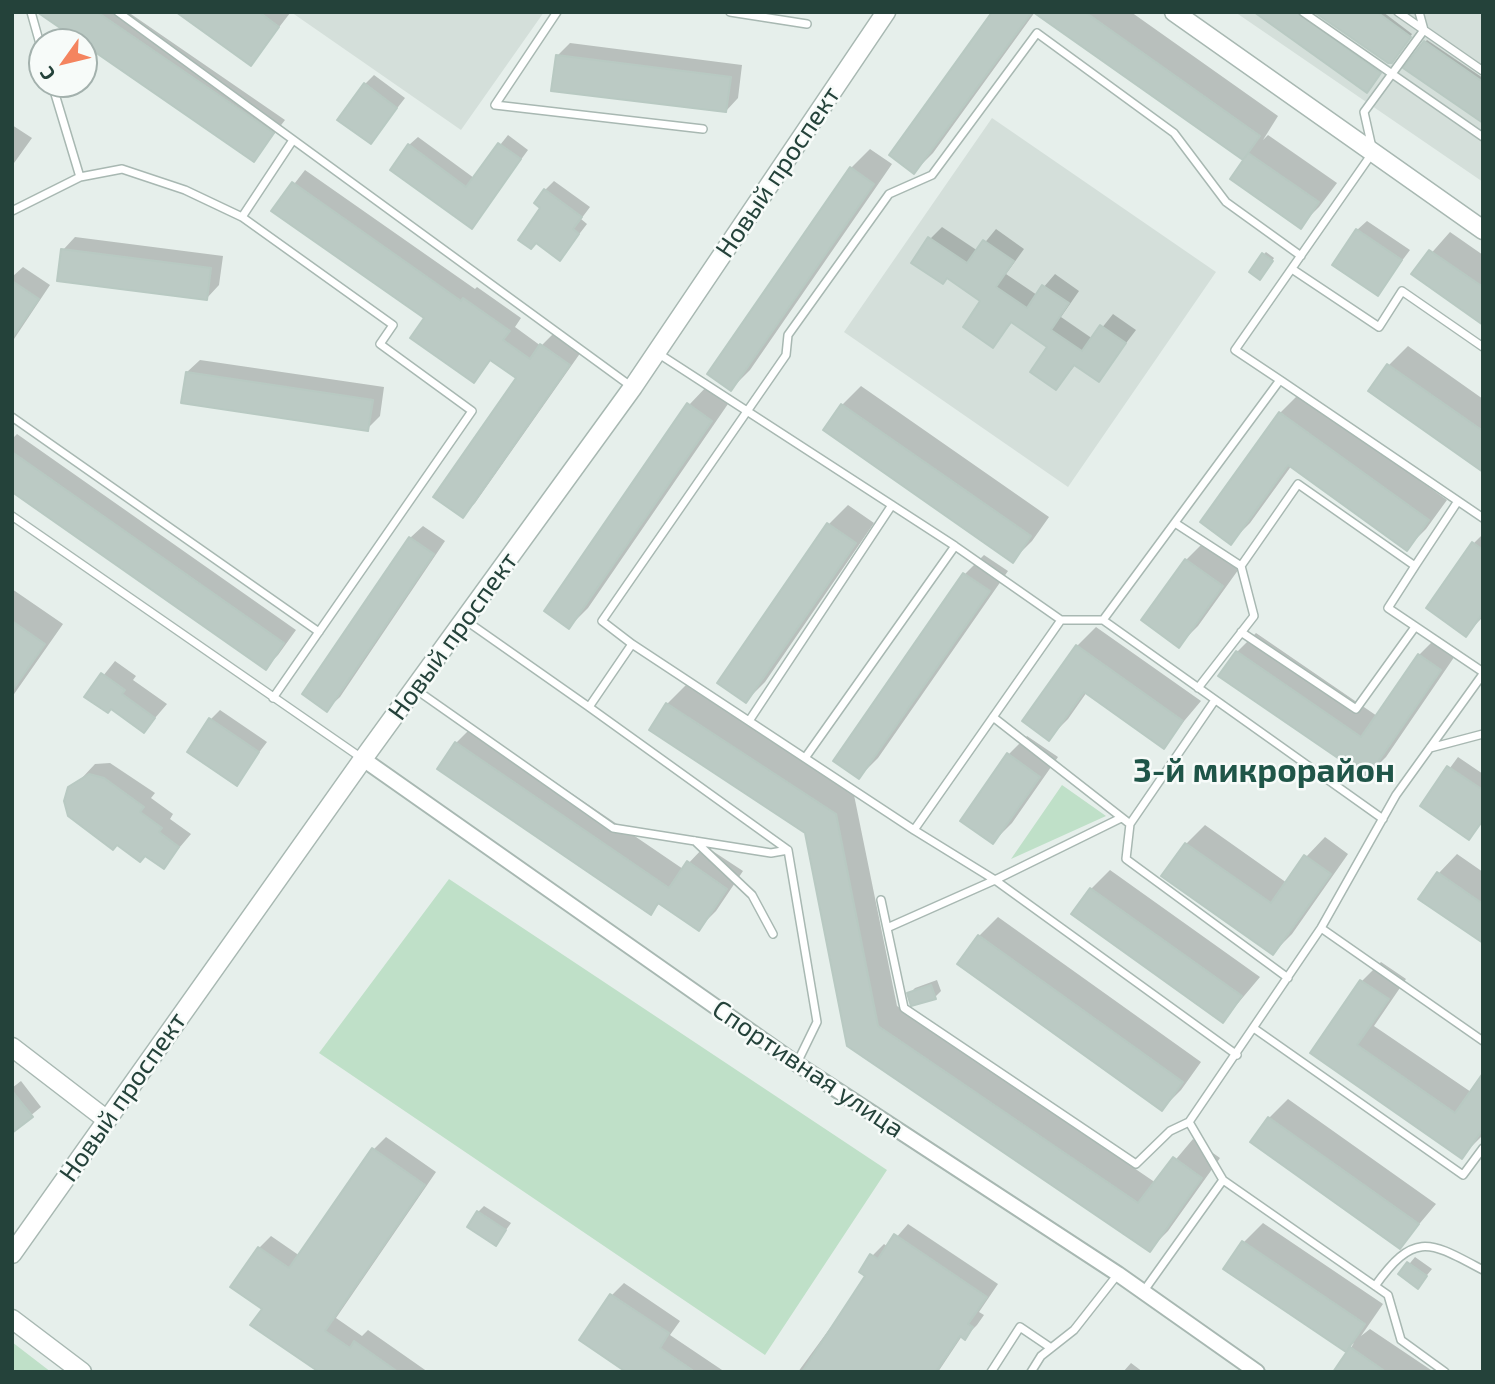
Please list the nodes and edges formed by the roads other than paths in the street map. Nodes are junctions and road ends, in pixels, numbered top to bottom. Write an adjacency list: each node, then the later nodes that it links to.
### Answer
1 (118, 12): 16 (lane)
2 (557, 12): 14 (lane)
3 (730, 12): 9 (lane)
4 (886, 12): 25 (street, Новый проспект)
5 (1174, 12): 17 (street)
6 (1304, 12): 12 (lane)
7 (1398, 12): 10 (lane)
8 (1419, 12): 10 (lane)
9 (807, 24)
10 (1424, 30): 11 (lane); 12 (lane)
11 (1483, 71)
12 (1392, 74): 15 (lane); 17 (lane)
13 (56, 98): 18 (lane)
14 (703, 129)
15 (1483, 137)
16 (293, 140): 20 (lane); 27 (lane)
17 (1373, 152): 21 (street); 22 (lane)
18 (80, 177): 19 (lane); 20 (lane)
19 (12, 211)
20 (242, 217): 42 (lane)
21 (1483, 230)
22 (1301, 256): 23 (lane); 28 (lane)
23 (1292, 269): 24 (lane); 26 (lane)
24 (1483, 347)
25 (656, 352): 27 (street, Новый проспект); 28 (lane)
26 (1280, 380): 30 (lane); 34 (lane)
27 (633, 387): 38 (street, Новый проспект)
28 (747, 411): 31 (lane); 44 (lane)
29 (12, 417): 42 (lane)
30 (1458, 501): 33 (lane); 37 (lane)
31 (892, 505): 35 (lane); 52 (lane)
32 (12, 516): 48 (lane)
33 (1483, 518)
34 (1175, 523): 36 (lane); 40 (lane)
35 (955, 546): 39 (lane); 55 (lane)
36 (1241, 566): 37 (lane); 43 (lane)
37 (1415, 566): 41 (lane)
38 (464, 620): 46 (street, Новый проспект); 50 (lane)
39 (1061, 620): 40 (lane); 51 (lane)
40 (1103, 620): 47 (lane)
41 (1415, 627): 43 (lane); 45 (lane)
42 (319, 632): 48 (lane)
43 (1241, 632): 47 (lane)
44 (632, 644): 50 (lane); 52 (lane)
45 (1482, 673): 54 (lane)
46 (414, 688): 56 (street, Новый проспект); 61 (lane)
47 (1198, 688): 49 (lane)
48 (273, 698): 56 (lane)
49 (1215, 700): 58 (lane); 59 (lane)
50 (589, 707): 62 (lane)
51 (993, 717): 57 (lane); 60 (lane)
52 (748, 721): 55 (lane)
53 (1483, 734): 54 (lane)
54 (1429, 748): 58 (lane)
55 (805, 758): 60 (lane)
56 (363, 759): 73 (street, Спортивная улица); 74 (street, Новый проспект)
57 (1121, 818): 59 (lane); 63 (lane)
58 (1382, 819): 66 (lane)
59 (1130, 824): 68 (lane)
60 (914, 830): 63 (lane)
61 (695, 841): 62 (lane); 67 (lane)
62 (788, 850): 73 (lane)
63 (995, 880): 65 (lane); 72 (lane)
64 (881, 900): 65 (lane)
65 (887, 928): 75 (lane)
66 (1321, 928): 68 (lane); 70 (lane)
67 (774, 934)
68 (1288, 978): 69 (lane)
69 (1255, 1029): 72 (lane); 76 (lane)
70 (1483, 1041)
71 (12, 1047): 74 (street)
72 (1237, 1055): 75 (lane)
73 (797, 1064): 80 (street, Спортивная улица)
74 (107, 1120): 78 (street, Новый проспект)
75 (1189, 1122): 77 (lane)
76 (1483, 1148)
77 (1223, 1180): 81 (lane); 82 (lane)
78 (12, 1255)
79 (1483, 1270): 81 (lane)
80 (1118, 1274): 82 (street, Спортивная улица); 84 (lane)
81 (1375, 1286): 89 (lane)
82 (1143, 1292): 88 (street, Спортивная улица)
83 (12, 1319): 85 (street)
84 (1051, 1348): 86 (lane); 87 (lane)
85 (82, 1372)
86 (991, 1372)
87 (1031, 1372)
88 (1257, 1372)
89 (1445, 1372)

